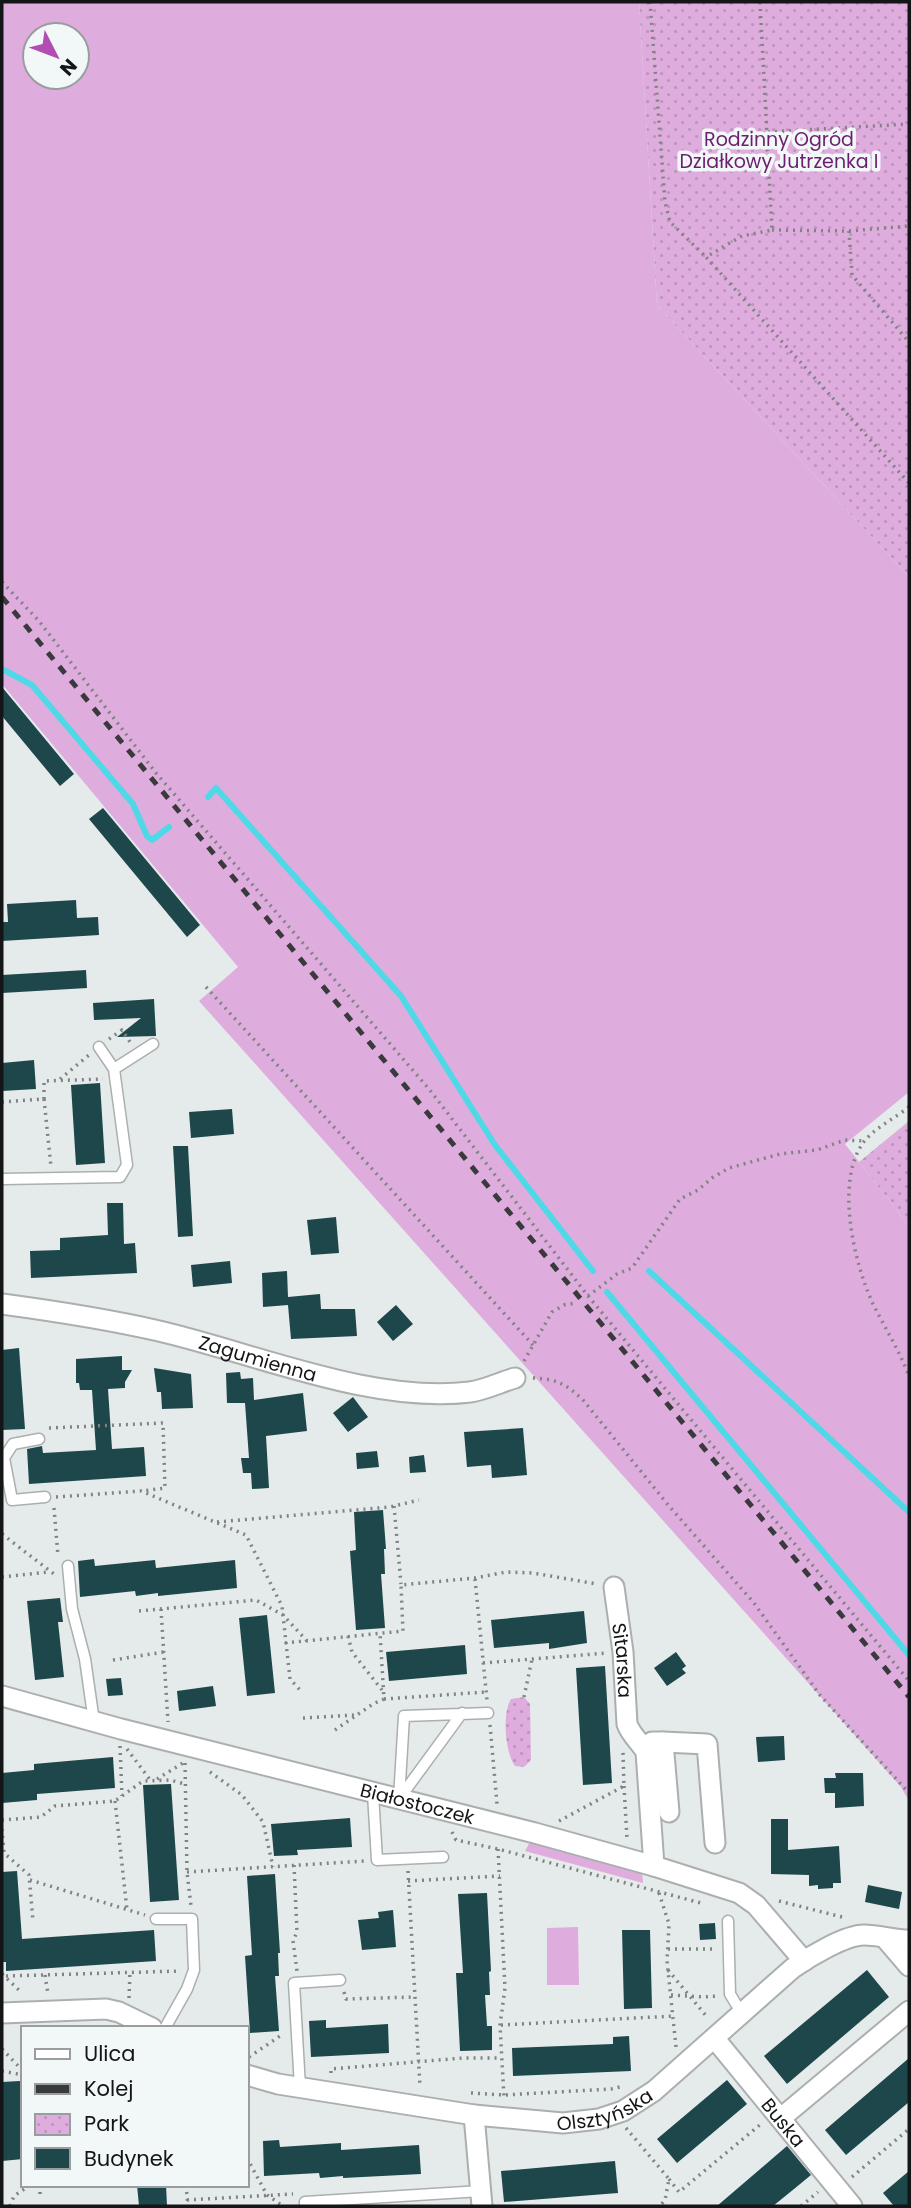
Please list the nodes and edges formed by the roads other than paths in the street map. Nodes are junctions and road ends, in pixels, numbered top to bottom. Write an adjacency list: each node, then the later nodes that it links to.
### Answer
1 (153, 1044): 3 (lane)
2 (99, 1047): 3 (lane)
3 (115, 1074): 4 (lane)
4 (2, 1180)
5 (2, 1304): 6 (street, Zagumienna)
6 (515, 1378)
7 (38, 1434): 8 (lane)
8 (45, 1497)
9 (68, 1566): 14 (lane)
10 (614, 1587): 15 (street, Sitarska)
11 (2, 1696): 14 (street, Białostoczek)
12 (462, 1713): 13 (lane); 18 (lane); 18 (lane)
13 (488, 1713)
14 (94, 1722): 17 (street, Białostoczek)
15 (636, 1738): 16 (street); 22 (street, Sitarska)
16 (663, 1742): 19 (street); 20 (street)
17 (373, 1794): 18 (street, Białostoczek); 21 (lane)
18 (400, 1799): 22 (street, Białostoczek)
19 (669, 1812)
20 (715, 1843)
21 (443, 1857)
22 (654, 1866): 27 (street, Białostoczek)
23 (156, 1919): 34 (lane)
24 (728, 1921): 32 (lane)
25 (881, 1937): 26 (street, Olsztyńska); 27 (street, Olsztyńska); 28 (street)
26 (909, 1941)
27 (804, 1961): 32 (street, Olsztyńska)
28 (909, 1966)
29 (340, 1980): 37 (lane)
30 (909, 2011): 39 (street)
31 (2, 2013): 33 (street)
32 (742, 2014): 35 (street, Olsztyńska)
33 (148, 2026)
34 (166, 2026)
35 (718, 2036): 38 (street, Olsztyńska); 39 (street, Buska)
36 (248, 2075): 37 (street, Olsztyńska)
37 (300, 2087): 38 (street, Olsztyńska)
38 (474, 2115): 40 (street)
39 (778, 2115): 42 (street, Buska)
40 (482, 2199): 41 (lane)
41 (305, 2206)
42 (852, 2206)

